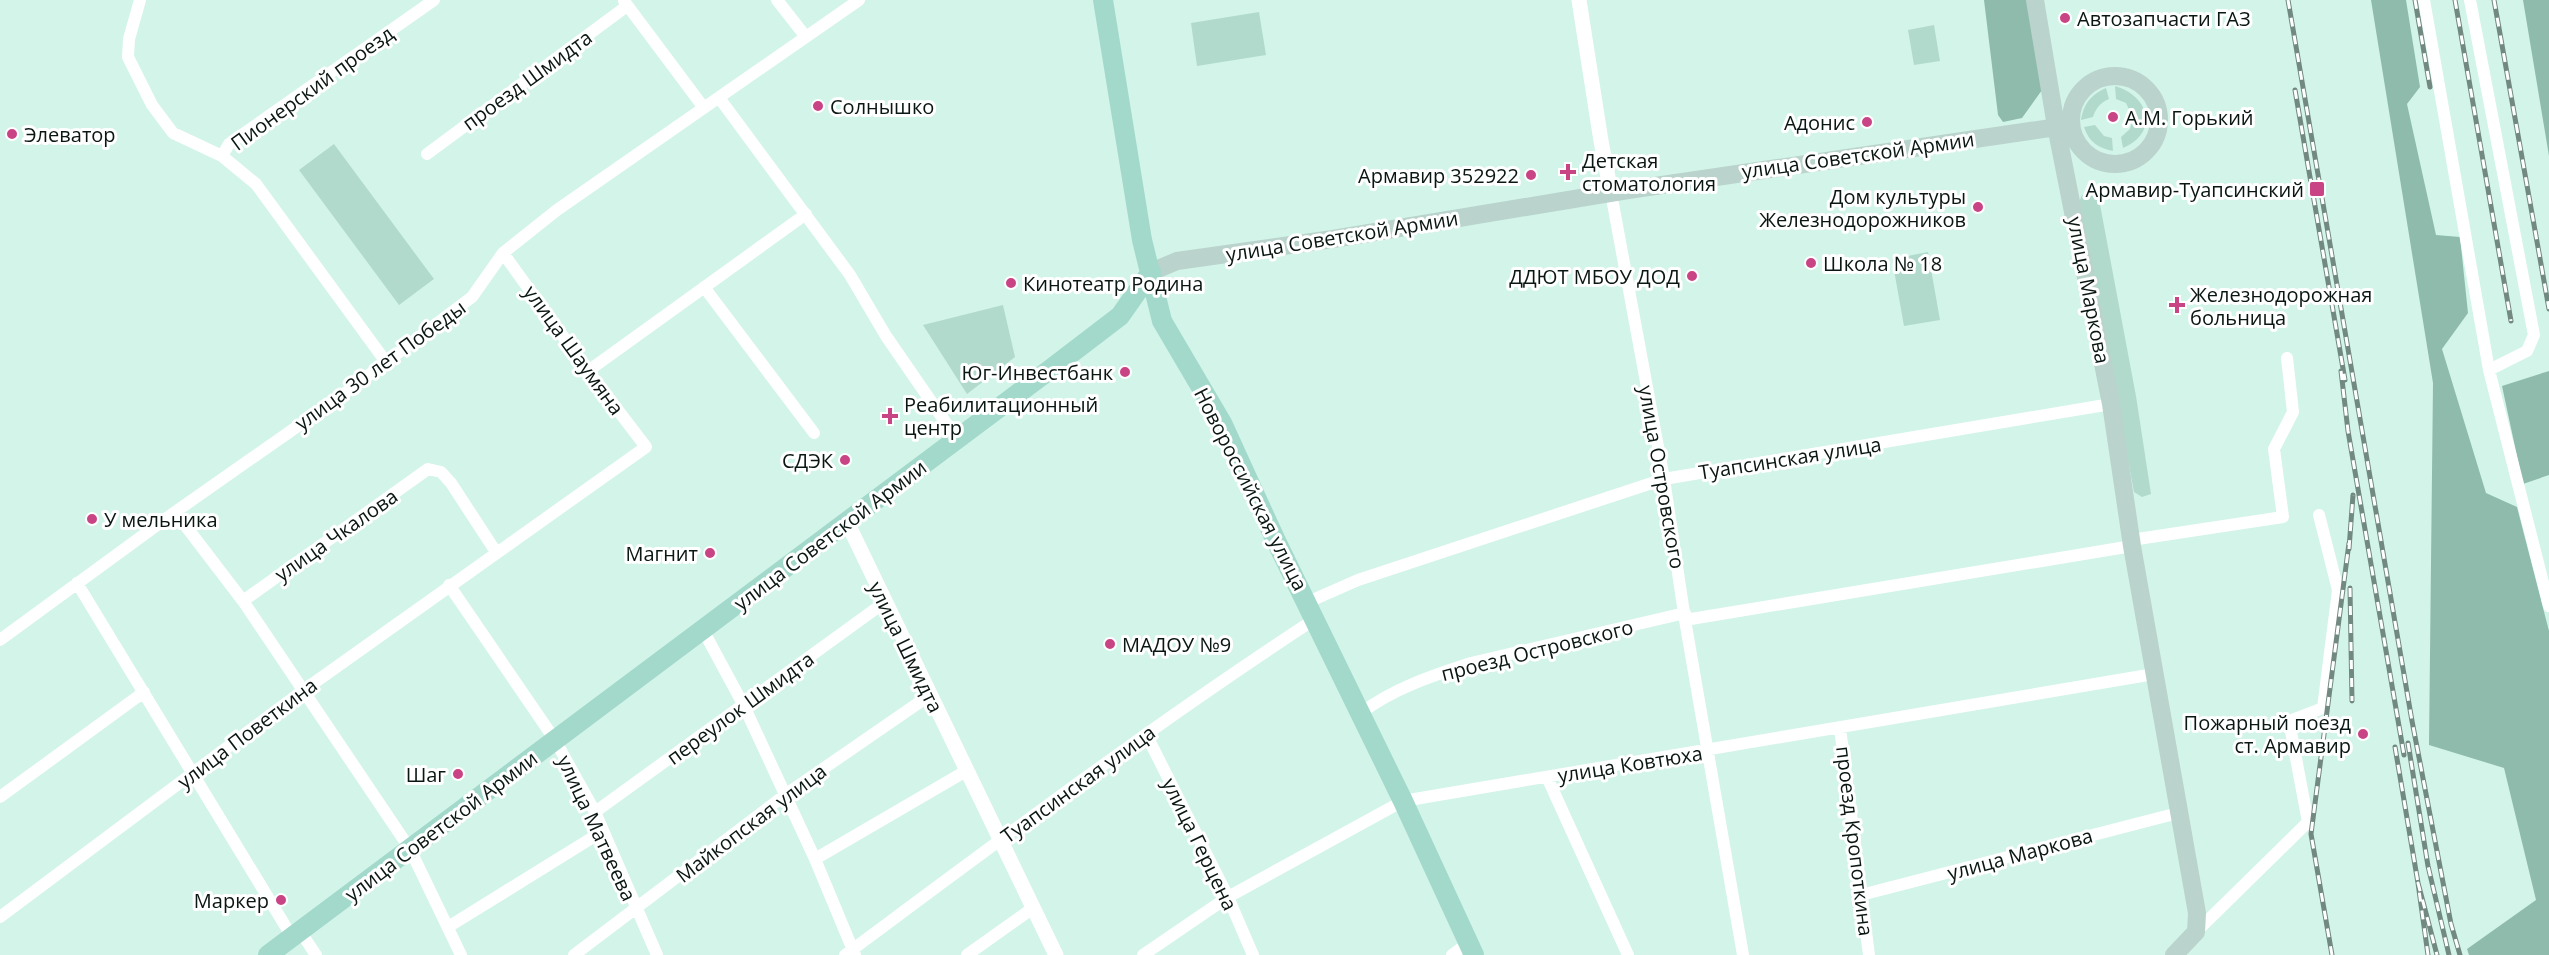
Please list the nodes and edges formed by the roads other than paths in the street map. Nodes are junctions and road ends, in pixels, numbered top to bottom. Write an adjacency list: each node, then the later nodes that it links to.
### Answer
1 (140, 0): 16 (street)
2 (434, 0): 16 (street, Пионерский проезд)
3 (777, 0): 11 (street)
4 (859, 0): 11 (street, улица 30 лет Победы)
5 (1103, 0): 20 (main road, Новороссийская улица)
6 (1579, 0): 17 (street, улица Островского)
7 (2035, 0): 14 (main road, улица Маркова)
8 (2424, 0): 24 (street)
9 (2470, 0): 24 (street)
10 (625, 3): 13 (street); 15 (street, проезд Шмидта)
11 (806, 37): 12 (street, улица 30 лет Победы)
12 (720, 99): 13 (street, улица 30 лет Победы); 18 (street)
13 (704, 108): 19 (street, улица 30 лет Победы)
14 (2064, 126): 14 (main road); 17 (main road, улица Советской Армии); 26 (main road, улица Маркова)
15 (427, 154)
16 (222, 156): 23 (street)
17 (1611, 193): 20 (main road, улица Советской Армии); 30 (street, улица Островского)
18 (806, 214): 21 (street); 28 (street)
19 (503, 253): 23 (street, улица 30 лет Победы); 25 (street, улица Шаумяна)
20 (1151, 272): 28 (main road, улица Советской Армии); 41 (main road, Новороссийская улица)
21 (704, 287): 25 (street); 27 (street)
22 (2287, 358): 34 (street)
23 (386, 362): 31 (street, улица 30 лет Победы)
24 (2489, 370): 40 (street)
25 (588, 371): 29 (street, улица Шаумяна)
26 (2111, 404): 30 (street, Туапсинская улица); 34 (main road, улица Маркова)
27 (814, 433)
28 (957, 439): 33 (main road, улица Советской Армии)
29 (646, 447): 35 (street, улица Поветкина)
30 (1664, 479): 41 (street, Туапсинская улица); 42 (street, улица Островского)
31 (175, 512): 36 (street, улица 30 лет Победы); 38 (street)
32 (2319, 514): 73 (street)
33 (847, 522): 39 (street, улица Шмидта); 43 (main road, улица Советской Армии)
34 (2131, 543): 42 (street); 45 (main road, улица Маркова)
35 (496, 552): 37 (street, улица Поветкина); 38 (street, улица Чкалова)
36 (77, 583): 44 (street, улица 30 лет Победы); 47 (street)
37 (449, 585): 46 (street, улица Поветкина); 53 (street, улица Матвеева)
38 (243, 600): 46 (street)
39 (885, 602): 48 (street, улица Шмидта); 49 (street, переулок Шмидта)
40 (2549, 606)
41 (1311, 611): 50 (main road, Новороссийская улица); 52 (street, Туапсинская улица)
42 (1685, 616): 50 (street, проезд Островского); 54 (street, улица Островского)
43 (703, 630): 49 (street); 53 (main road, улица Советской Армии)
44 (0, 640)
45 (2154, 674): 51 (street, улица Ковтюха); 62 (main road, улица Маркова)
46 (304, 690): 56 (street, улица Поветкина); 65 (street)
47 (144, 692): 56 (street); 59 (street)
48 (930, 695): 55 (street, улица Шмидта); 58 (street, Майкопская улица)
49 (744, 706): 58 (street); 61 (street, переулок Шмидта)
50 (1361, 713): 60 (main road, Новороссийская улица)
51 (1840, 728): 54 (street, улица Ковтюха); 67 (street, проезд Кропоткина)
52 (1146, 734): 64 (street, Туапсинская улица); 68 (street, улица Герцена)
53 (555, 740): 61 (street, улица Матвеева); 65 (main road, улица Советской Армии)
54 (1708, 751): 57 (street, улица Ковтюха); 88 (street, улица Островского)
55 (966, 771): 64 (street, улица Шмидта); 66 (street)
56 (194, 772): 71 (street, улица Поветкина); 74 (street)
57 (1547, 777): 60 (street, улица Ковтюха); 87 (street)
58 (785, 795): 66 (street); 70 (street, Майкопская улица)
59 (0, 797)
60 (1403, 801): 68 (street, улица Ковтюха); 75 (main road, Новороссийская улица)
61 (595, 812): 63 (street, улица Матвеева)
62 (2178, 813): 67 (street, улица Маркова); 73 (main road, улица Маркова)
63 (603, 831): 70 (street, улица Матвеева); 72 (street)
64 (1001, 841): 69 (street, улица Шмидта); 76 (street, Туапсинская улица)
65 (410, 849): 72 (street); 74 (main road, улица Советской Армии)
66 (815, 860): 76 (street)
67 (1861, 895): 89 (street, проезд Кропоткина)
68 (1228, 897): 77 (street, улица Ковтюха); 85 (street, улица Герцена)
69 (1033, 908): 83 (street); 84 (street, улица Шмидта)
70 (636, 909): 81 (street, Майкопская улица); 82 (street, улица Матвеева)
71 (0, 917)
72 (448, 927): 80 (street)
73 (2196, 932): 90 (main road)
74 (296, 934): 78 (main road, улица Советской Армии); 79 (street)
75 (1471, 949): 86 (street)
76 (851, 953)
77 (1145, 954)
78 (268, 955)
79 (316, 955)
80 (461, 955)
81 (574, 955)
82 (657, 955)
83 (967, 955)
84 (1056, 955)
85 (1253, 955)
86 (1452, 955)
87 (1628, 955)
88 (1743, 955)
89 (1869, 955)
90 (2174, 955)

